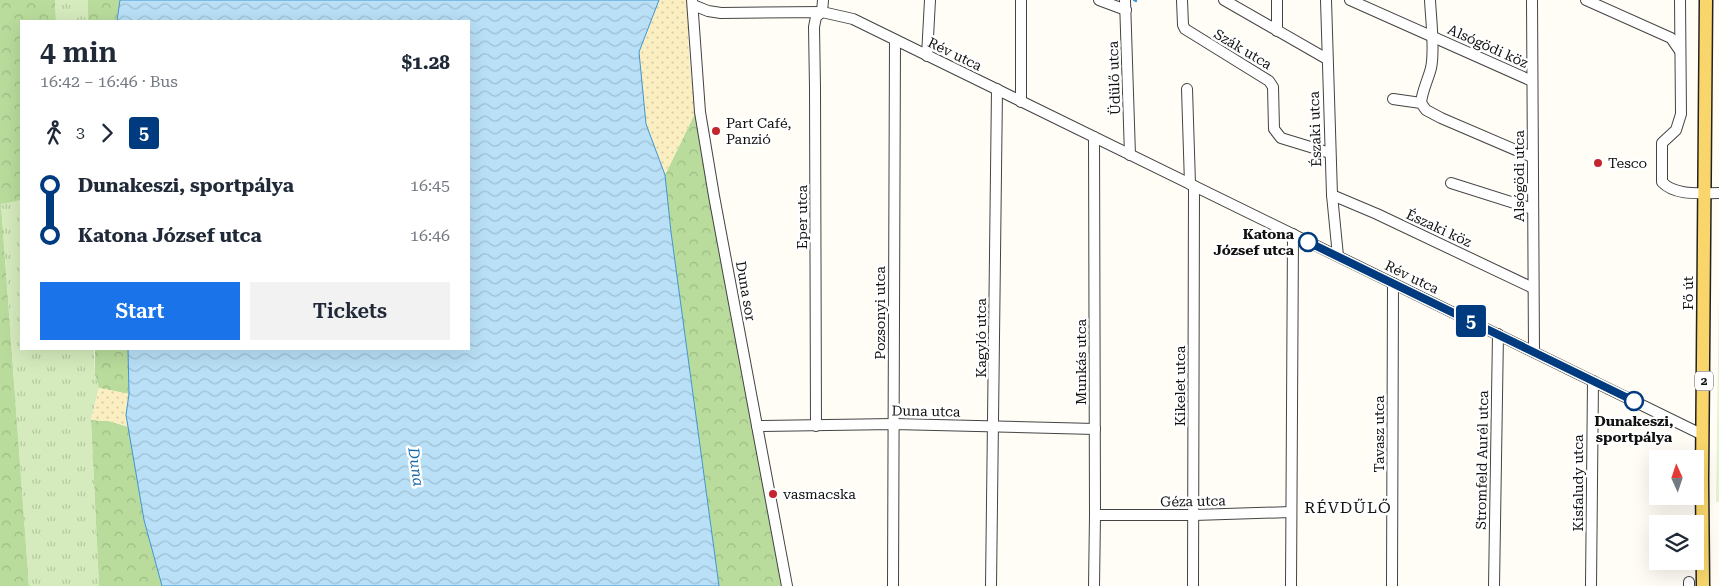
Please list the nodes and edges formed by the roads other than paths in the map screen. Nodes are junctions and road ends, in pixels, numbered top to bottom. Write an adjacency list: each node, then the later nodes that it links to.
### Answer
1 (823, 0): 17 (street, Eper utca)
2 (930, 0): 22 (street)
3 (1021, 0): 28 (street)
4 (1099, 0): 16 (street)
5 (1182, 0): 31 (street, Szák utca)
6 (1224, 0): 18 (street)
7 (1277, 0): 18 (street)
8 (1326, 0): 23 (street, Északi utca)
9 (1350, 0): 19 (street, Alsógödi köz)
10 (1430, 0): 19 (street)
11 (1532, 0): 24 (street, Alsógödi utca)
12 (1586, 0): 21 (street)
13 (1680, 0): 21 (street)
14 (1706, 0): 36 (main road, Fő út / 2)
15 (693, 3): 17 (street, Rév utca); 48 (street, Duna sor)
16 (1126, 5): 32 (street, Üdülő utca)
17 (822, 12): 20 (street, Rév utca); 49 (street, Eper utca)
18 (1277, 31): 23 (street)
19 (1432, 36): 24 (street, Alsógödi köz); 29 (street)
20 (895, 40): 22 (street, Rév utca); 47 (street, Pozsonyi utca)
21 (1680, 52): 36 (street)
22 (927, 56): 26 (street, Rév utca)
23 (1326, 59): 31 (street, Északi utca)
24 (1532, 81): 33 (street, Alsógödi utca)
25 (1187, 89): 35 (street)
26 (997, 90): 28 (street, Rév utca); 50 (street, Kagyló utca)
27 (1393, 99): 29 (street)
28 (1022, 102): 30 (street, Rév utca)
29 (1421, 103): 33 (street)
30 (1094, 137): 32 (street, Rév utca); 51 (street, Munkás utca)
31 (1330, 153): 38 (street, Északi utca)
32 (1130, 155): 35 (street, Rév utca)
33 (1532, 156): 39 (street, Alsógödi utca)
34 (1451, 183): 39 (street)
35 (1192, 185): 40 (street, Rév utca); 55 (street, Kikelet utca)
36 (1704, 193): 37 (street); 52 (main road, Fő út / 2)
37 (1719, 193)
38 (1332, 195): 41 (street, Északi utca); 43 (street, Északi köz)
39 (1533, 209): 43 (street, Alsógödi utca)
40 (1293, 234): 41 (street, Rév utca); 53 (street)
41 (1338, 256): 42 (street, Rév utca)
42 (1393, 283): 44 (street, Rév utca); 62 (street, Tavasz utca)
43 (1533, 288): 45 (street, Alsógödi utca)
44 (1498, 334): 45 (street, Rév utca); 63 (street, Stromfeld Aurél utca)
45 (1534, 352): 46 (street, Rév utca)
46 (1593, 381): 52 (street, Rév utca); 64 (street, Kisfaludy utca)
47 (894, 424): 49 (street, Duna utca); 50 (street, Duna utca); 57 (street, Pozsonyi utca)
48 (757, 426): 49 (street, Duna utca); 56 (street, Duna sor)
49 (816, 426)
50 (994, 426): 51 (street, Duna utca); 58 (street, Kagyló utca)
51 (1095, 429): 54 (street, Munkás utca)
52 (1703, 435): 65 (main road, Fő út / 2)
53 (1292, 512): 55 (street, Géza utca); 61 (street)
54 (1095, 515): 55 (street, Géza utca); 59 (street, Munkás utca)
55 (1194, 515): 60 (street, Kikelet utca)
56 (787, 586)
57 (893, 586)
58 (991, 586)
59 (1094, 586)
60 (1193, 586)
61 (1291, 586)
62 (1392, 586)
63 (1494, 586)
64 (1591, 586)
65 (1703, 586)

